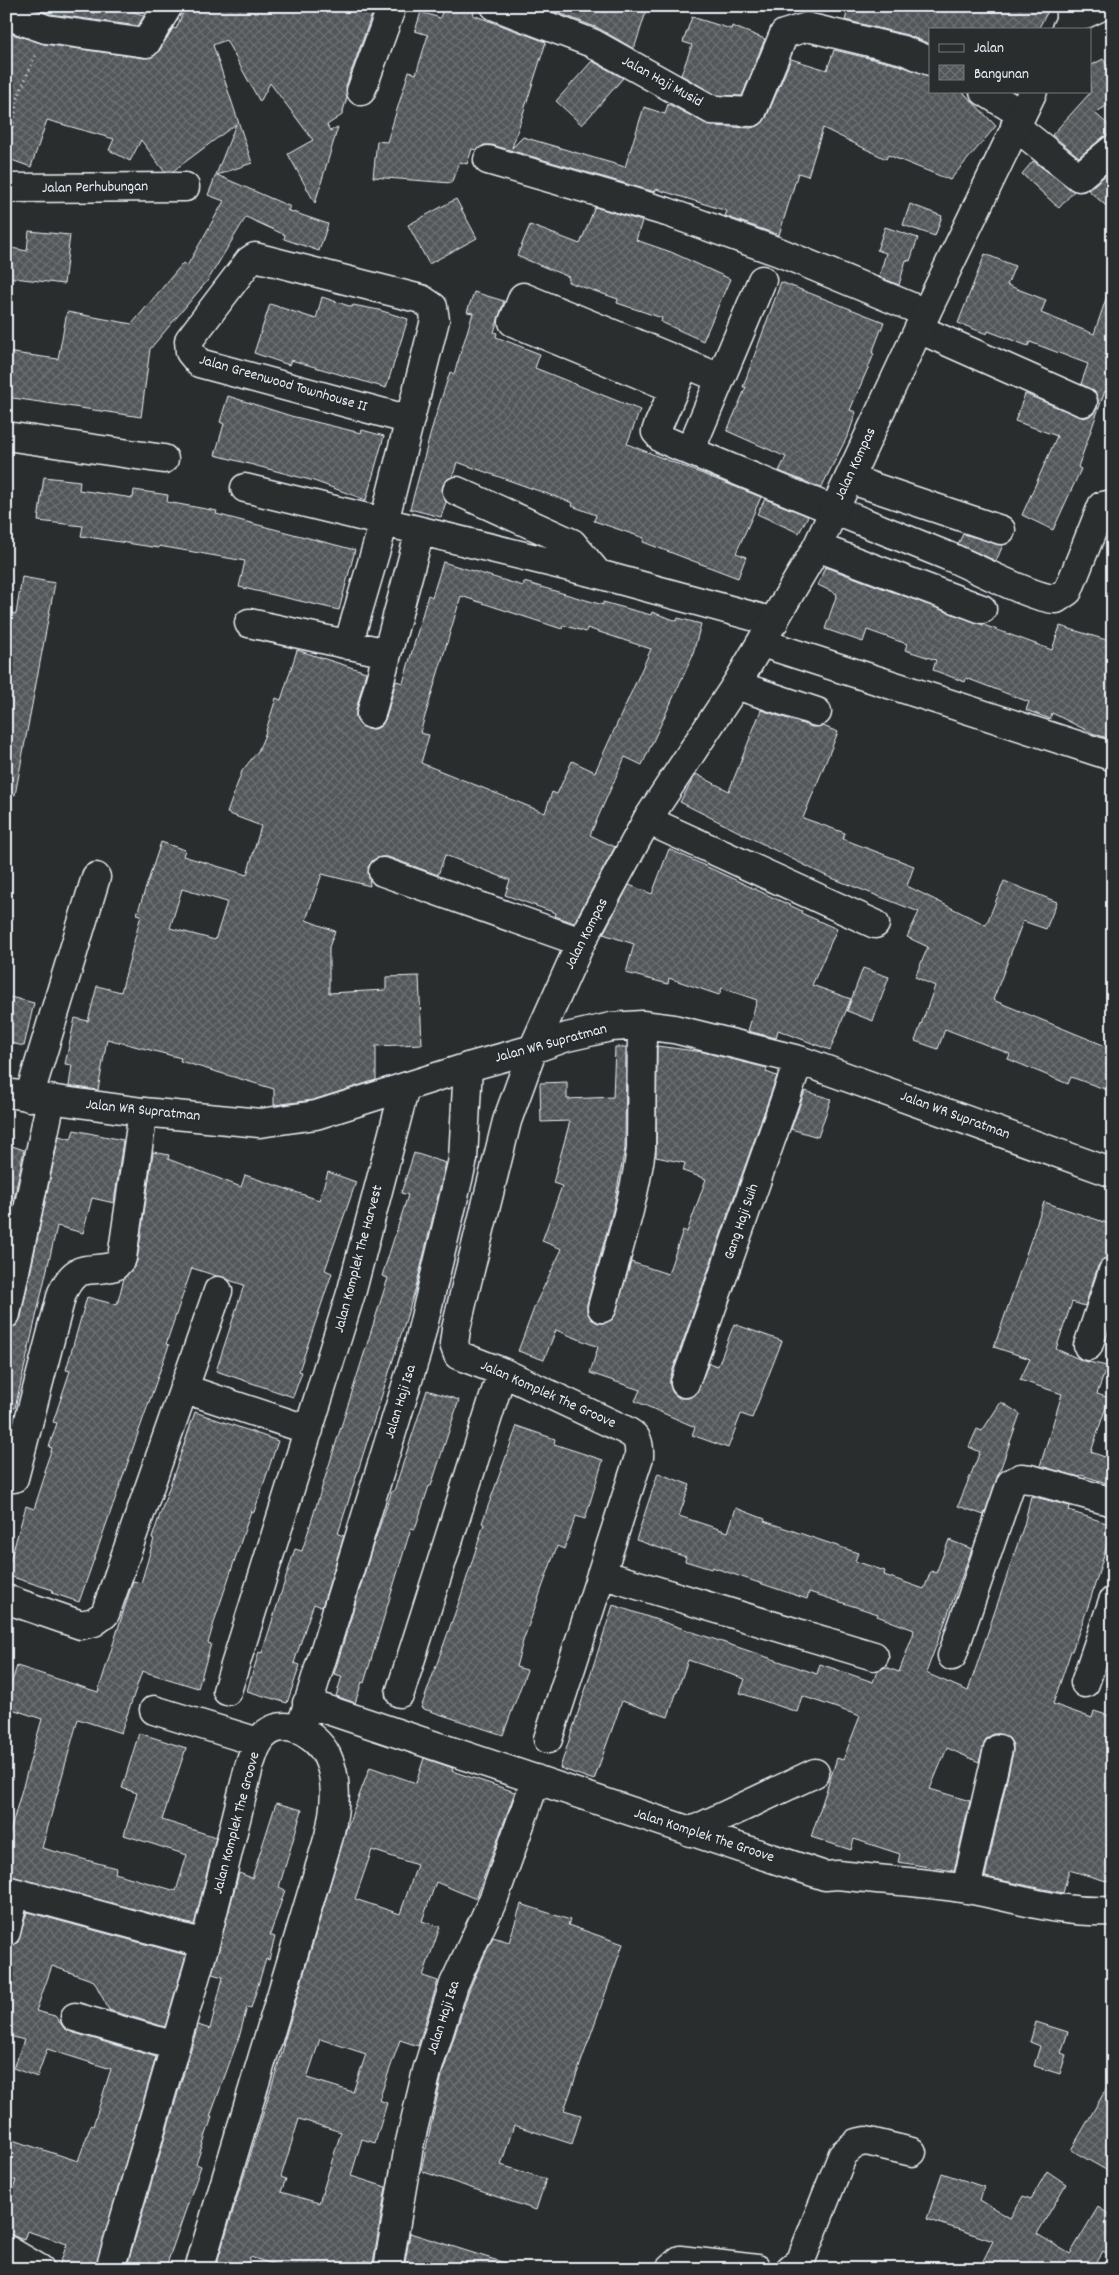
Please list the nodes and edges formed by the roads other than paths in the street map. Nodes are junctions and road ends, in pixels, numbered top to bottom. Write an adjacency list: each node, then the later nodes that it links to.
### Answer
1 (168, 6): 5 (street)
2 (392, 6): 8 (street)
3 (495, 6): 7 (street, Jalan Haji Musid)
4 (1102, 6): 6 (street)
5 (6, 15)
6 (1069, 19)
7 (929, 61)
8 (361, 91)
9 (986, 92): 10 (street)
10 (1023, 111): 11 (street); 16 (street, Jalan Kompas)
11 (1113, 149)
12 (488, 160): 16 (street)
13 (185, 187): 14 (street, Jalan Perhubungan)
14 (6, 188)
15 (762, 280): 18 (street)
16 (922, 321): 20 (street); 25 (street, Jalan Kompas)
17 (685, 364): 18 (street); 19 (street); 19 (street)
18 (720, 378): 23 (street)
19 (673, 388): 23 (street)
20 (1083, 402)
21 (410, 420): 21 (street, Jalan Greenwood Townhouse II); 30 (street, Jalan Greenwood Townhouse II)
22 (6, 436): 24 (street)
23 (690, 451): 29 (street)
24 (164, 459)
25 (849, 478): 29 (street, Jalan Kompas); 31 (street)
26 (245, 488): 30 (street)
27 (457, 491): 34 (street)
28 (1113, 504): 29 (street)
29 (834, 512): 33 (street, Jalan Kompas)
30 (384, 522): 32 (street); 38 (street, Jalan Greenwood Townhouse II)
31 (1001, 530)
32 (420, 531): 34 (street); 39 (street)
33 (817, 547): 35 (street); 37 (street, Jalan Kompas)
34 (598, 574): 37 (street)
35 (982, 609)
36 (249, 623): 38 (street)
37 (768, 633): 40 (street, Jalan Kompas); 43 (street)
38 (348, 645): 39 (street)
39 (387, 653): 42 (street)
40 (736, 685): 41 (street); 44 (street, Jalan Kompas)
41 (817, 712)
42 (371, 714)
43 (1111, 756)
44 (647, 820): 47 (street); 48 (street, Jalan Kompas)
45 (383, 872): 48 (street)
46 (96, 876): 54 (street)
47 (875, 924)
48 (581, 942): 50 (street, Jalan Kompas)
49 (642, 1025): 50 (street, Jalan WR Supratman); 51 (street, Jalan WR Supratman); 59 (street)
50 (532, 1049): 52 (street, Jalan WR Supratman); 62 (street, Jalan Komplek The Groove)
51 (799, 1060): 56 (street, Jalan WR Supratman); 63 (street, Gang Haji Suih)
52 (468, 1067): 53 (street, Jalan WR Supratman); 77 (street, Jalan Haji Isa)
53 (405, 1086): 55 (street, Jalan WR Supratman); 65 (street, Jalan Komplek The Harvest)
54 (29, 1097): 55 (street, Jalan WR Supratman); 60 (street)
55 (142, 1112): 66 (street)
56 (1113, 1172)
57 (1113, 1271): 61 (street)
58 (218, 1291): 64 (street)
59 (602, 1308)
60 (6, 1314)
61 (1088, 1346)
62 (502, 1372): 68 (street, Jalan Komplek The Groove); 75 (street)
63 (685, 1383)
64 (185, 1389): 65 (street); 69 (street)
65 (308, 1430): 74 (street, Jalan Komplek The Harvest)
66 (14, 1478)
67 (1113, 1502): 72 (street)
68 (601, 1574): 71 (street); 78 (street, Jalan Komplek The Groove)
69 (6, 1599)
70 (1113, 1601): 73 (street)
71 (874, 1656)
72 (952, 1656)
73 (1085, 1683)
74 (227, 1691)
75 (400, 1693)
76 (154, 1710): 79 (street)
77 (304, 1716): 79 (street, Jalan Komplek The Groove); 82 (street, Jalan Komplek The Groove); 95 (street)
78 (548, 1739)
79 (258, 1742): 88 (street, Jalan Komplek The Groove)
80 (998, 1749): 84 (street)
81 (815, 1774): 83 (street)
82 (536, 1778): 83 (street, Jalan Komplek The Groove); 96 (street, Jalan Haji Isa)
83 (690, 1832): 84 (street, Jalan Komplek The Groove)
84 (966, 1889): 86 (street, Jalan Komplek The Groove)
85 (10, 1892): 87 (street); 88 (street)
86 (1113, 1911)
87 (6, 1932)
88 (205, 1944): 90 (street, Jalan Komplek The Groove)
89 (75, 2017): 90 (street)
90 (175, 2046): 94 (street, Jalan Komplek The Groove)
91 (912, 2152): 99 (street)
92 (6, 2250): 93 (street)
93 (40, 2269)
94 (110, 2269)
95 (199, 2269)
96 (388, 2269)
97 (670, 2269): 98 (street)
98 (757, 2269)
99 (790, 2269)

